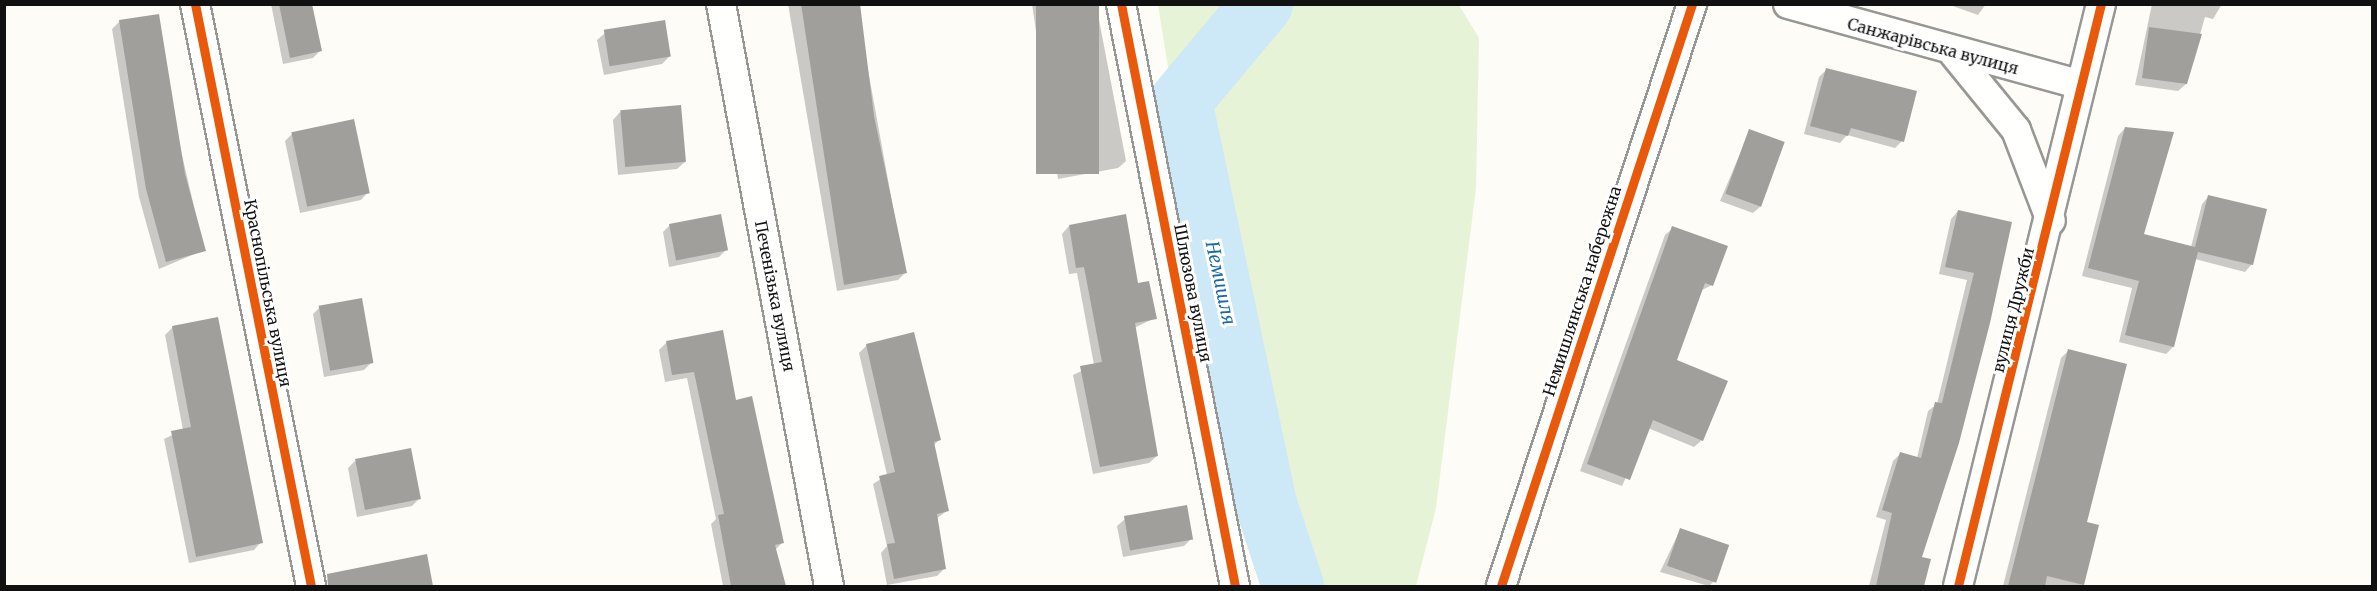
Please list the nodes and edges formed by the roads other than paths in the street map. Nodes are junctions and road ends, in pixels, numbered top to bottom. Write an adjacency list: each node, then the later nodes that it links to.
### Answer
1 (195, 4): 10 (street, Краснопільська вулиця)
2 (721, 4): 11 (street, Печенізька вулиця)
3 (1122, 4): 12 (street, Шлюзова вулиця)
4 (1692, 4): 13 (street, Немишлянська набережна)
5 (1788, 4): 7 (street, Санжарівська вулиця)
6 (2102, 4): 8 (street, вулиця Дружби)
7 (1954, 54): 8 (street, Санжарівська вулиця); 9 (street)
8 (2078, 84): 9 (street, вулиця Дружби)
9 (2051, 221): 14 (street, вулиця Дружби)
10 (311, 586)
11 (829, 586)
12 (1235, 586)
13 (1501, 586)
14 (1958, 586)

